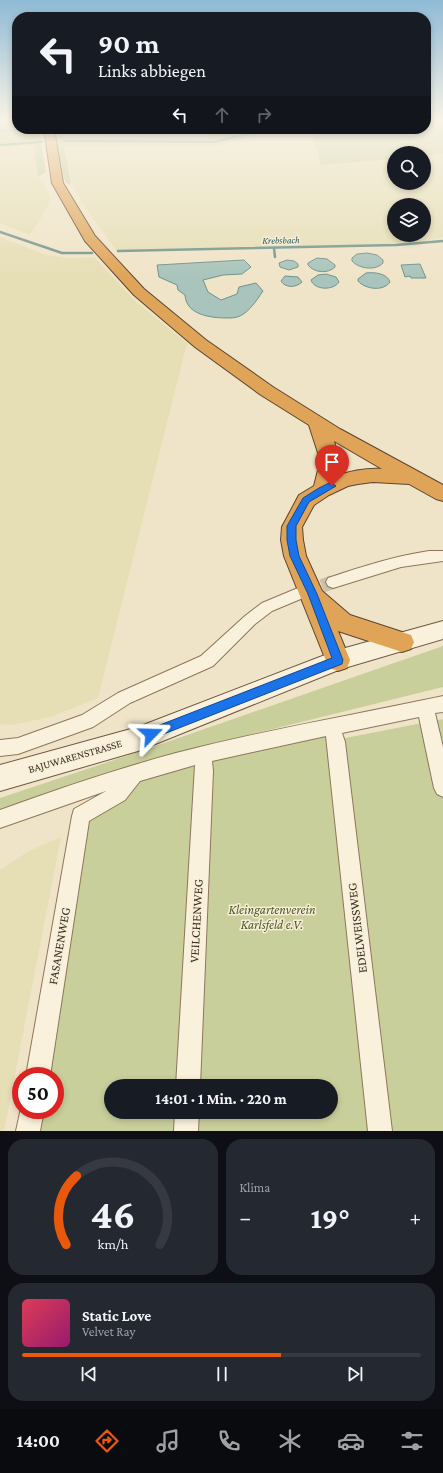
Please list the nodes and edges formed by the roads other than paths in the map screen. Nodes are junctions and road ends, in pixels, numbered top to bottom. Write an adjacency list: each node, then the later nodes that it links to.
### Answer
1 (55, 173): 2 (highway)
2 (317, 423): 3 (highway); 4 (highway)
3 (414, 479): 4 (highway); 5 (highway)
4 (322, 490): 8 (highway)
5 (443, 494)
6 (443, 556): 7 (street)
7 (333, 582)
8 (305, 594): 10 (highway); 11 (highway); 15 (street)
9 (443, 630): 10 (main road, BAJUWARENSTRASSE)
10 (402, 642): 11 (main road, BAJUWARENSTRASSE)
11 (338, 660): 18 (main road, BAJUWARENSTRASSE)
12 (443, 704): 13 (street)
13 (426, 708): 14 (street); 19 (street)
14 (331, 726): 16 (street); 27 (street, EDELWEISSWEG)
15 (0, 748)
16 (202, 755): 17 (street); 22 (street, VEILCHENWEG)
17 (135, 773): 20 (street); 21 (street, FASANENWEG)
18 (0, 778)
19 (443, 788)
20 (0, 819)
21 (40, 1067)
22 (188, 1079)
23 (30, 1119): 25 (street)
24 (187, 1119): 26 (street)
25 (28, 1131)
26 (186, 1131)
27 (380, 1131)

